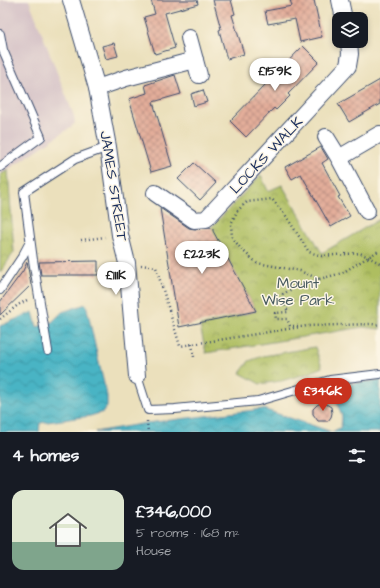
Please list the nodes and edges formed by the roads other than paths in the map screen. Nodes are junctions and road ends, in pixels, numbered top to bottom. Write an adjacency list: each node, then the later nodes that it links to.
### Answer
1 (71, 0): 9 (street, JAMES STREET)
2 (340, 0): 3 (street)
3 (343, 12)
4 (0, 34): 14 (lane)
5 (189, 38): 7 (street)
6 (350, 48): 15 (street, LOCKS WALK)
7 (195, 60): 8 (street); 9 (street)
8 (199, 75)
9 (97, 88): 12 (street, JAMES STREET)
10 (380, 134): 13 (street)
11 (326, 137): 13 (street)
12 (108, 147): 17 (lane); 21 (street, JAMES STREET)
13 (339, 158): 16 (street)
14 (1, 163)
15 (156, 193)
16 (367, 211)
17 (30, 242): 18 (lane); 19 (lane)
18 (0, 290)
19 (48, 351)
20 (380, 374): 21 (lane)
21 (138, 376)

